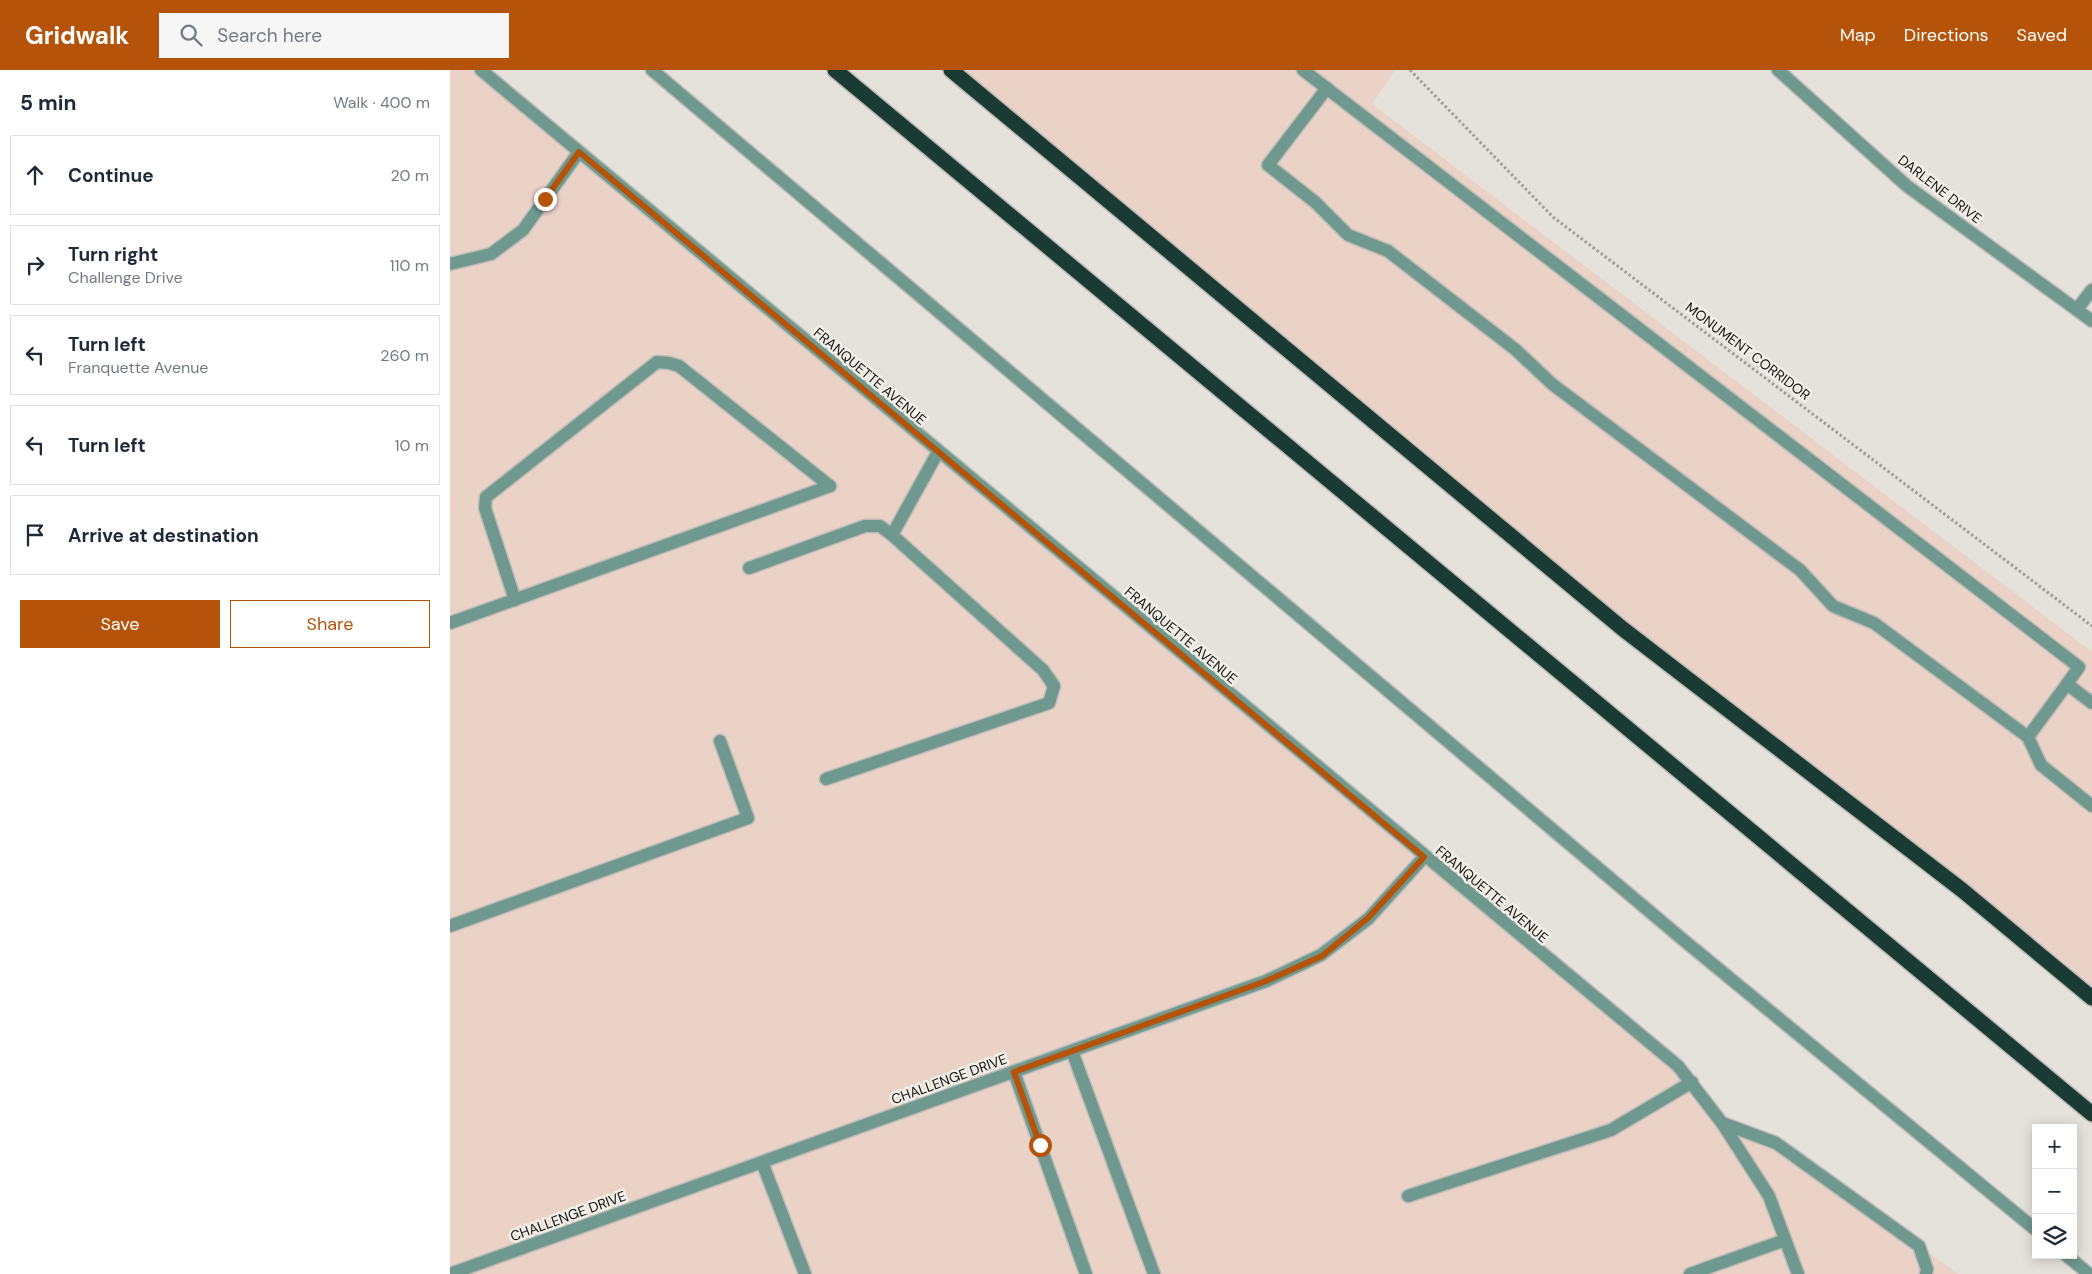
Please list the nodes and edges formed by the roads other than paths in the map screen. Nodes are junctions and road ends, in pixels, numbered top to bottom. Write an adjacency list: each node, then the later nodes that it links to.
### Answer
1 (480, 70): 8 (street, FRANQUETTE AVENUE)
2 (652, 70): 34 (street)
3 (835, 70): 30 (highway)
4 (951, 70): 26 (highway)
5 (1303, 70): 7 (street)
6 (1778, 70): 11 (street, DARLENE DRIVE)
7 (1327, 88): 18 (street); 20 (street)
8 (579, 152): 9 (street); 13 (street, FRANQUETTE AVENUE)
9 (450, 264)
10 (2092, 290): 11 (street)
11 (2077, 310): 12 (street, DARLENE DRIVE)
12 (2092, 321)
13 (938, 452): 14 (street); 24 (street, FRANQUETTE AVENUE)
14 (892, 535): 15 (street); 22 (street)
15 (749, 568)
16 (516, 600): 16 (street); 17 (street)
17 (450, 623)
18 (2067, 684): 19 (street); 20 (street)
19 (2092, 703)
20 (2028, 737): 23 (street)
21 (720, 741): 25 (street)
22 (826, 779)
23 (2092, 806)
24 (1424, 857): 27 (street, CHALLENGE DRIVE); 29 (street, FRANQUETTE AVENUE)
25 (450, 926)
26 (2092, 998)
27 (1072, 1051): 28 (street, CHALLENGE DRIVE); 40 (street)
28 (1014, 1072): 32 (street, CHALLENGE DRIVE); 39 (street)
29 (1692, 1082): 31 (street, FRANQUETTE AVENUE); 33 (street)
30 (2092, 1114)
31 (1722, 1124): 35 (street, FRANQUETTE AVENUE); 43 (street)
32 (762, 1162): 37 (street, CHALLENGE DRIVE); 38 (street)
33 (1408, 1196)
34 (2032, 1227)
35 (1785, 1240): 41 (street); 42 (street, FRANQUETTE AVENUE)
36 (2071, 1259): 44 (street)
37 (450, 1274)
38 (805, 1274)
39 (1086, 1274)
40 (1154, 1274)
41 (1690, 1274)
42 (1798, 1274)
43 (1926, 1274)
44 (2089, 1274)

